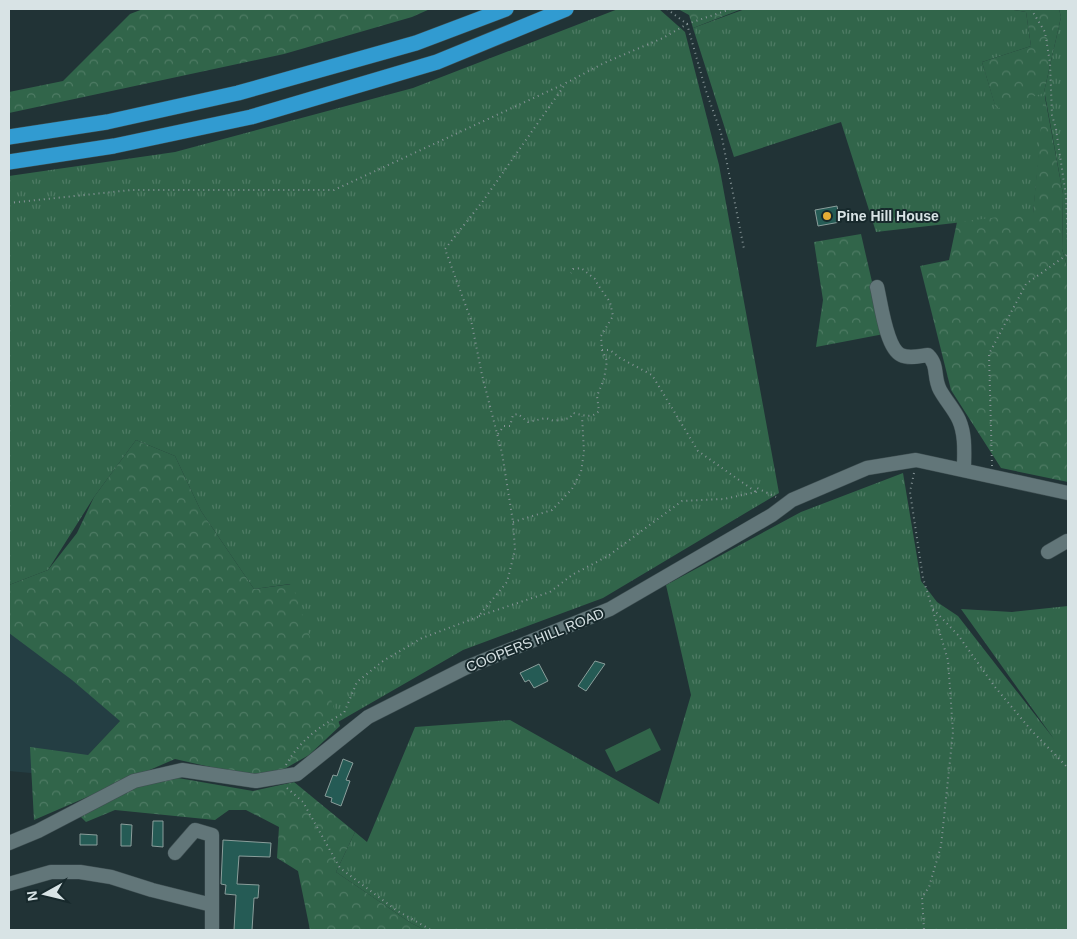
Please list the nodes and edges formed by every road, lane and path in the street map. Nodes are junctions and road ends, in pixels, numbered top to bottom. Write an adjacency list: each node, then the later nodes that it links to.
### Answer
1 (506, 9): 8 (highway)
2 (566, 9): 9 (highway)
3 (667, 9): 6 (path)
4 (731, 9): 6 (path)
5 (1031, 9): 11 (path)
6 (687, 24): 7 (path); 12 (path)
7 (566, 83): 10 (path); 18 (path)
8 (9, 137)
9 (9, 162)
10 (9, 203)
11 (1068, 245)
12 (744, 249)
13 (1068, 254): 21 (path)
14 (570, 273): 16 (path)
15 (877, 287): 20 (street)
16 (602, 350): 17 (path); 22 (path)
17 (582, 415): 18 (path); 25 (path)
18 (498, 435): 25 (path)
19 (916, 460): 20 (street, COOPERS HILL ROAD); 28 (path); 31 (street, COOPERS HILL ROAD)
20 (964, 470): 21 (street, COOPERS HILL ROAD)
21 (992, 476): 23 (street, COOPERS HILL ROAD)
22 (756, 492): 24 (path); 29 (path)
23 (1068, 493)
24 (775, 497)
25 (513, 522): 29 (path)
26 (1068, 539): 27 (street)
27 (1048, 552)
28 (932, 607): 30 (path); 38 (path)
29 (478, 616): 31 (path)
30 (1068, 768)
31 (278, 777): 32 (street, COOPERS HILL ROAD); 37 (path)
32 (9, 843)
33 (175, 854): 35 (street)
34 (9, 884): 35 (street)
35 (212, 905): 36 (street)
36 (212, 930)
37 (431, 930)
38 (924, 930)

